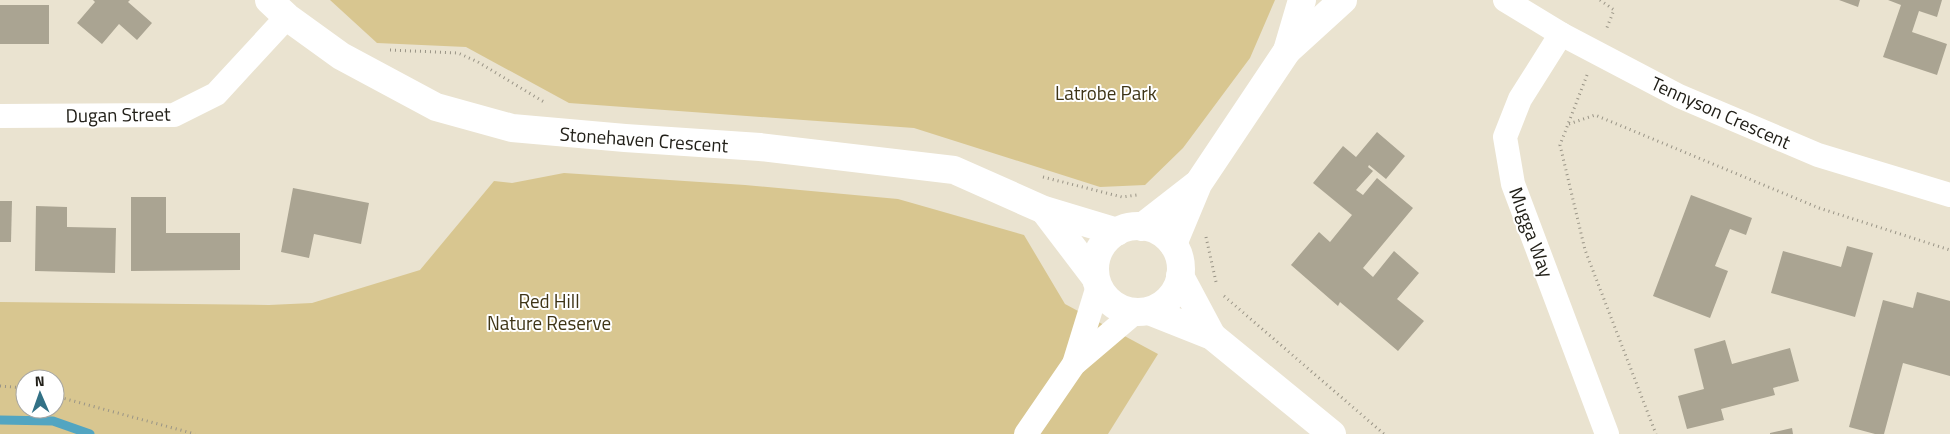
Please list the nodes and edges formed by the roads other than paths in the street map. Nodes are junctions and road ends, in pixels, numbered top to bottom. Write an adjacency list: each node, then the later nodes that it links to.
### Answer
1 (1302, 0): 6 (main road)
2 (1343, 0): 6 (main road)
3 (1505, 0): 5 (street, Tennyson Crescent)
4 (278, 8): 7 (street, Dugan Street); 10 (main road, Stonehaven Crescent)
5 (1561, 34): 9 (street, Tennyson Crescent); 20 (street, Mugga Way)
6 (1287, 51): 8 (main road)
7 (0, 116)
8 (1198, 184): 11 (main road); 12 (main road)
9 (1950, 195)
10 (1044, 210): 11 (main road, Stonehaven Crescent); 14 (main road, Stonehaven Crescent)
11 (1129, 229): 12 (main road); 14 (main road)
12 (1172, 244): 13 (main road)
13 (1180, 276): 15 (main road); 16 (main road)
14 (1096, 281): 15 (main road); 17 (street)
15 (1142, 312): 16 (main road); 17 (street)
16 (1212, 336): 19 (main road)
17 (1074, 364): 18 (street)
18 (1026, 434)
19 (1332, 434)
20 (1607, 434)

